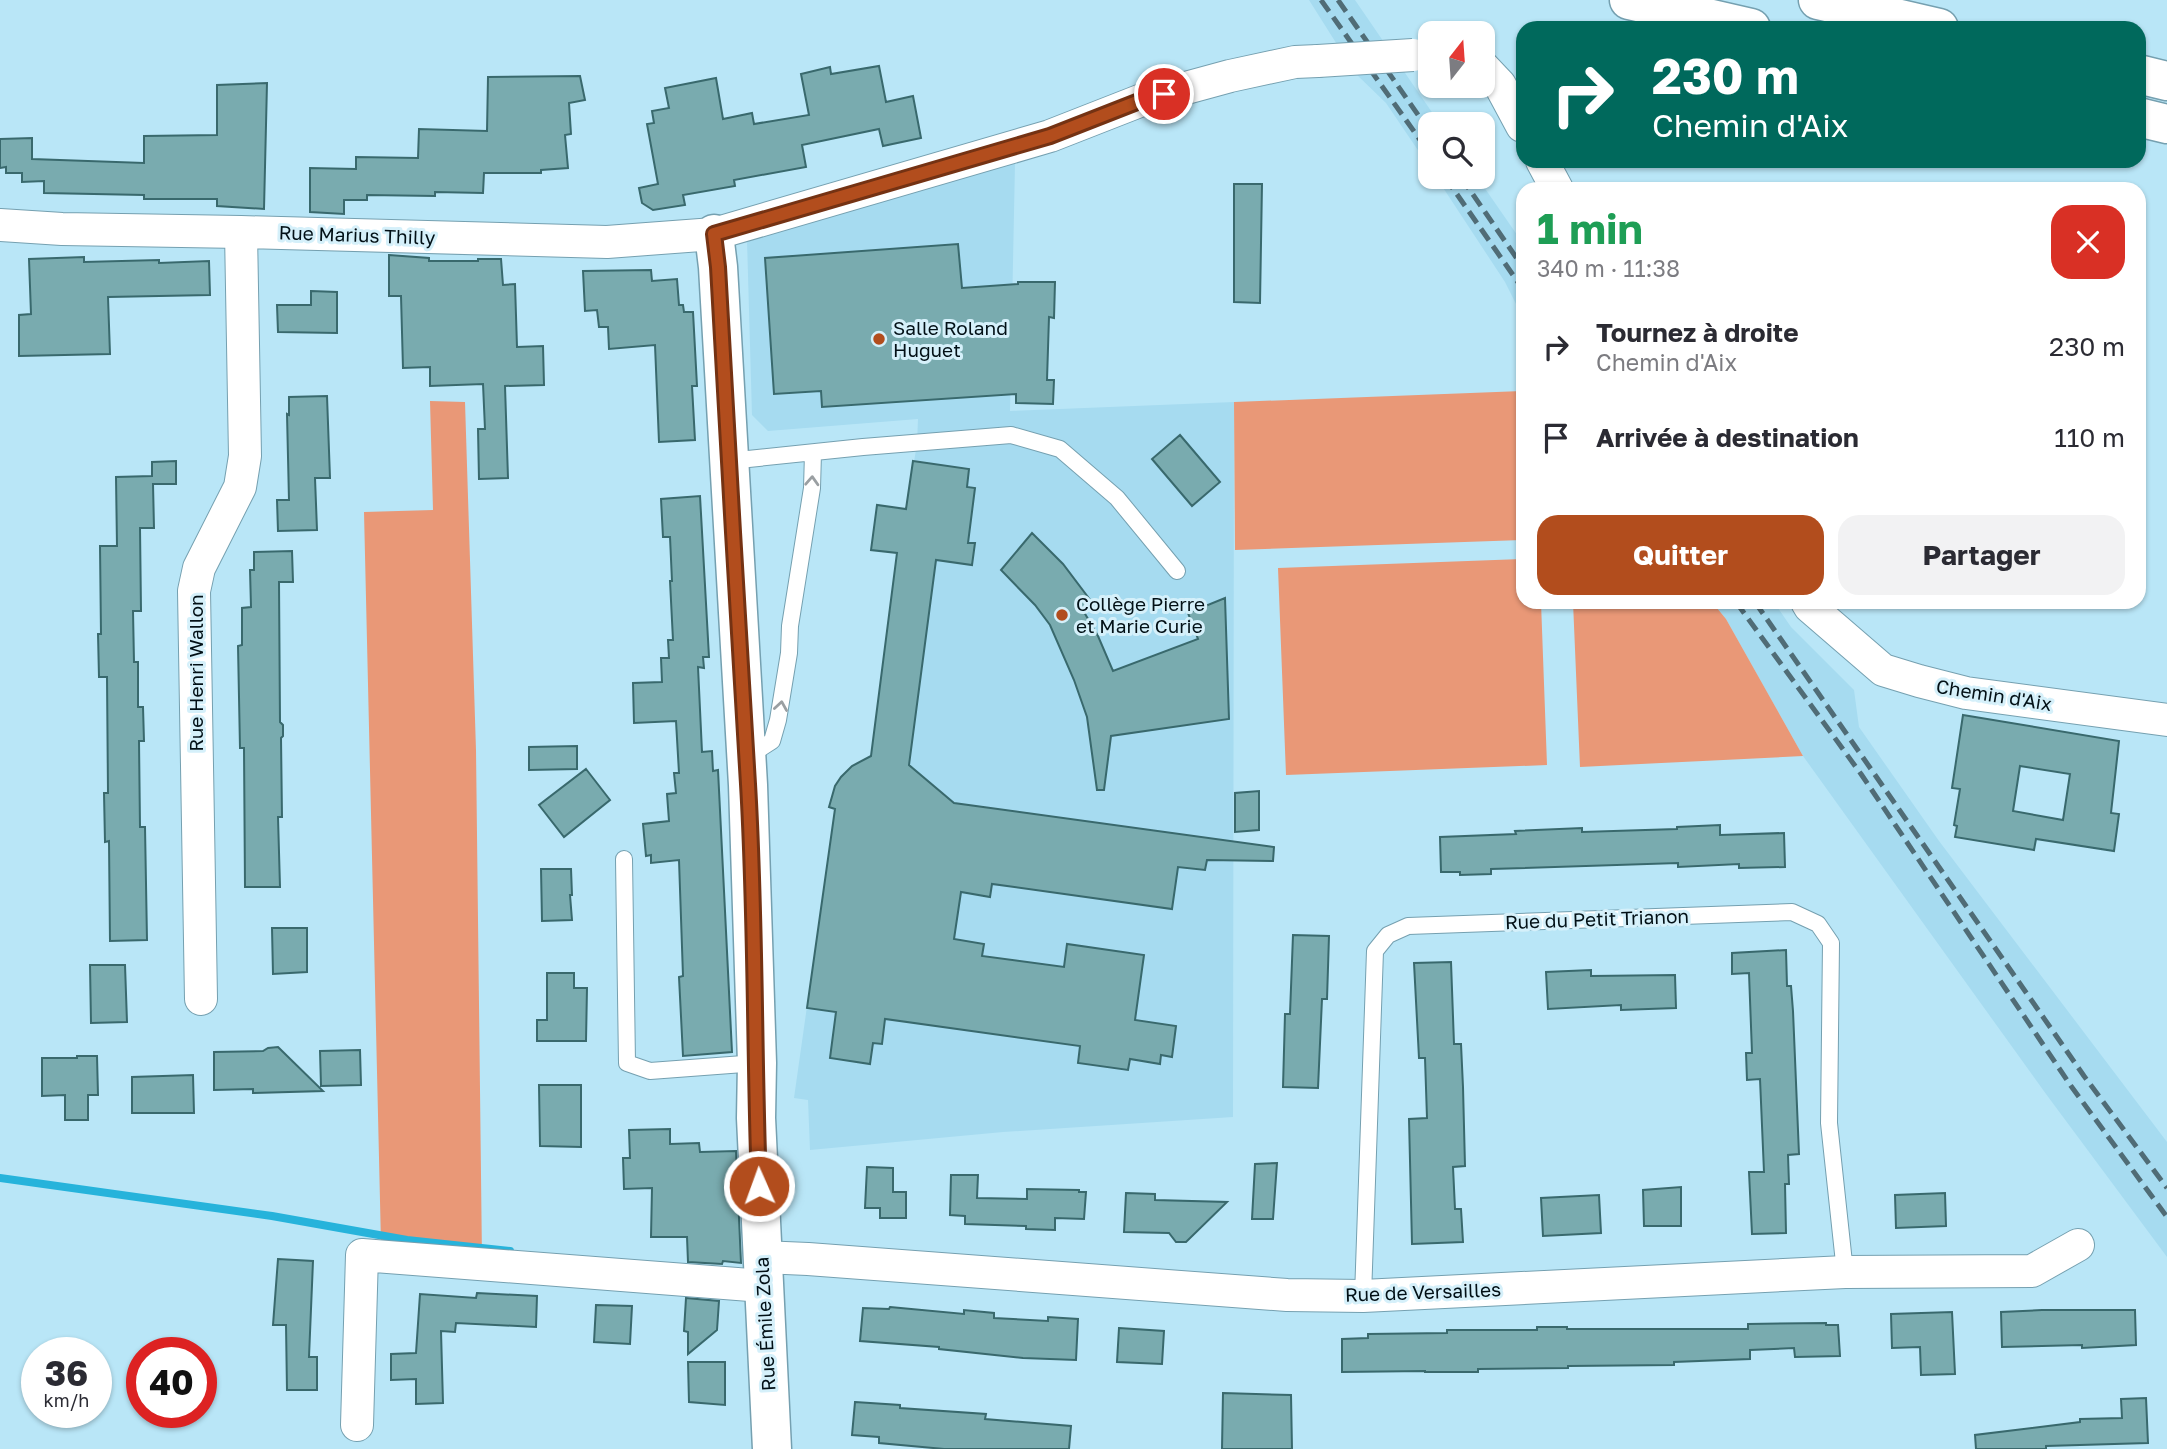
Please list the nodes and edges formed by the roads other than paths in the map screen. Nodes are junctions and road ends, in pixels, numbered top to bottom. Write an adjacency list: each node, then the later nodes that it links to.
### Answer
1 (1629, 0): 3 (main road)
2 (1818, 0): 4 (main road)
3 (1720, 21)
4 (1909, 21)
5 (1418, 54): 14 (street, bridge)
6 (2146, 76): 8 (main road)
7 (1495, 80): 9 (street)
8 (2167, 81)
9 (1516, 115)
10 (2146, 119): 11 (main road)
11 (2167, 124)
12 (0, 225): 13 (street, Rue Marius Thilly)
13 (241, 232): 14 (street, Rue Marius Thilly); 22 (street, Rue Henri Wallon)
14 (714, 234): 16 (main road, Rue Émile Zola)
15 (813, 453): 16 (lane); 17 (lane); 20 (lane, one-way to 15)
16 (729, 461): 20 (main road, Rue Émile Zola)
17 (1177, 571)
18 (1812, 609): 19 (street, Chemin d'Aix)
19 (2167, 720)
20 (745, 759): 23 (main road, Rue Émile Zola)
21 (624, 859): 23 (lane)
22 (201, 999)
23 (757, 1063): 25 (main road, Rue Émile Zola)
24 (2078, 1245): 26 (street, Rue de Versailles)
25 (762, 1272): 27 (street, Rue de Versailles); 28 (street, Rue de Versailles); 29 (main road, Rue Émile Zola)
26 (1845, 1272): 27 (street, Rue de Versailles); 27 (lane, Rue du Petit Trianon)
27 (1363, 1296)
28 (357, 1425)
29 (772, 1449)

